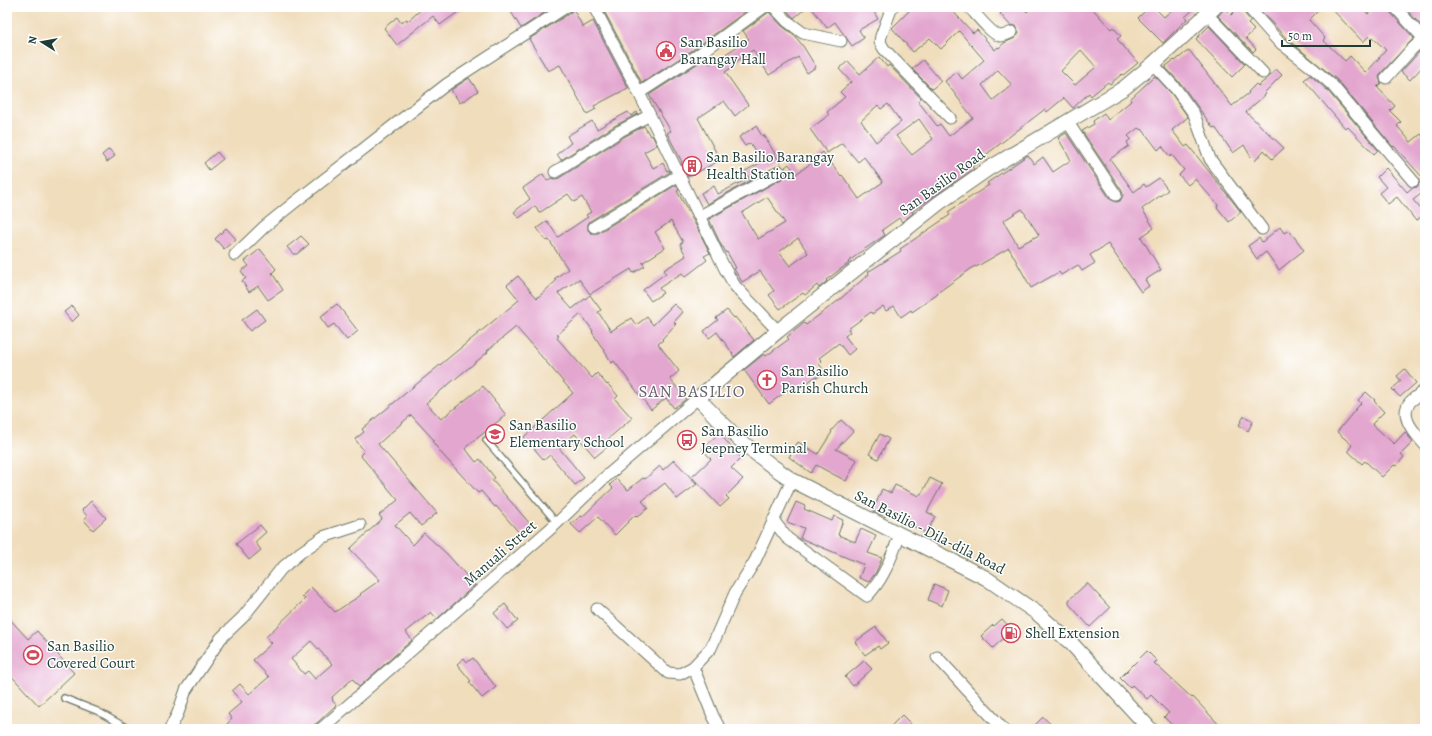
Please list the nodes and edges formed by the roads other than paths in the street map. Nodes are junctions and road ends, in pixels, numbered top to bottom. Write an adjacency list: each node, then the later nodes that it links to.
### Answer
1 (566, 7): 28 (street)
2 (594, 7): 16 (street)
3 (764, 7): 16 (street)
4 (774, 7): 12 (street)
5 (892, 7): 18 (street)
6 (969, 7): 10 (street)
7 (1248, 7): 23 (street)
8 (1395, 7): 11 (street)
9 (1211, 10): 13 (street, San Basilio Road); 14 (street)
10 (1012, 32)
11 (1424, 38): 15 (street)
12 (840, 42)
13 (1153, 64): 19 (street, San Basilio Road); 27 (street)
14 (1263, 73)
15 (1386, 78)
16 (640, 93): 17 (street)
17 (650, 115): 20 (street); 22 (street)
18 (950, 118)
19 (1067, 121): 24 (street); 29 (street, San Basilio Road)
20 (555, 172)
21 (780, 172): 25 (street)
22 (679, 175): 25 (street); 26 (street)
23 (1414, 181)
24 (1116, 194)
25 (700, 216): 29 (street)
26 (594, 227)
27 (1262, 230)
28 (235, 255)
29 (778, 331): 31 (street, San Basilio Road)
30 (1425, 390): 33 (street)
31 (698, 398): 34 (street, San Basilio - Dila-dila Road); 36 (street, Manuali Street)
32 (486, 440): 36 (lane)
33 (1425, 445)
34 (792, 480): 35 (street); 38 (street, San Basilio - Dila-dila Road)
35 (773, 520): 38 (street); 41 (street)
36 (557, 523): 45 (street, Manuali Street)
37 (360, 525): 44 (street)
38 (900, 535): 48 (street, San Basilio - Dila-dila Road)
39 (597, 609): 41 (street)
40 (937, 657): 47 (street)
41 (693, 667): 46 (street)
42 (64, 698): 43 (lane)
43 (129, 729)
44 (170, 729)
45 (320, 729)
46 (720, 729)
47 (1003, 729)
48 (1150, 729)

